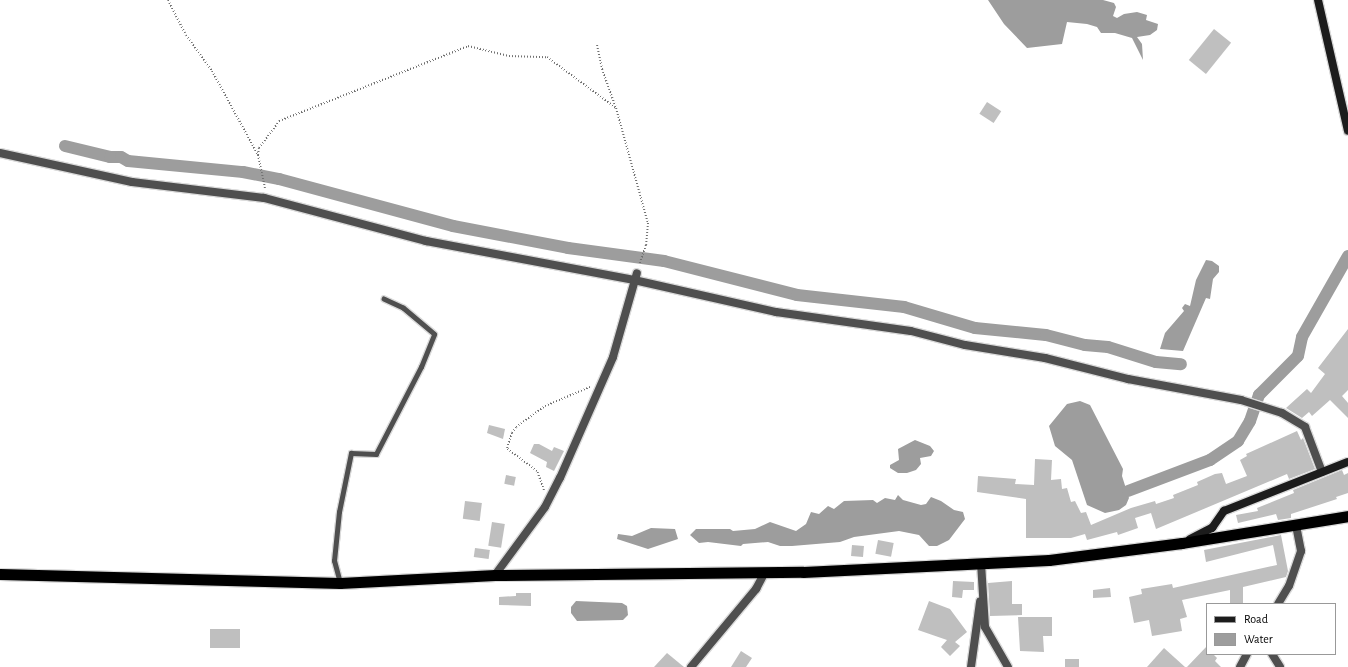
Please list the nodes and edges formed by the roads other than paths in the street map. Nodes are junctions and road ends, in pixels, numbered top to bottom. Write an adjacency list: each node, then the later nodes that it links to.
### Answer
1 (1318, 0): 2 (main road)
2 (1348, 131)
3 (0, 153): 4 (street)
4 (635, 276): 7 (street); 14 (street)
5 (384, 299): 15 (lane)
6 (1348, 462): 7 (main road)
7 (1322, 472): 10 (main road)
8 (1348, 516): 9 (highway)
9 (1296, 525): 10 (highway); 16 (street)
10 (1182, 543): 11 (highway)
11 (981, 563): 12 (highway); 20 (street); 21 (street)
12 (765, 572): 14 (highway); 19 (street)
13 (0, 574): 15 (highway)
14 (495, 575): 15 (highway)
15 (340, 583)
16 (1279, 603)
17 (1246, 655): 22 (street)
18 (1273, 655): 23 (street)
19 (691, 667)
20 (971, 667)
21 (1008, 667)
22 (1240, 667)
23 (1280, 667)

